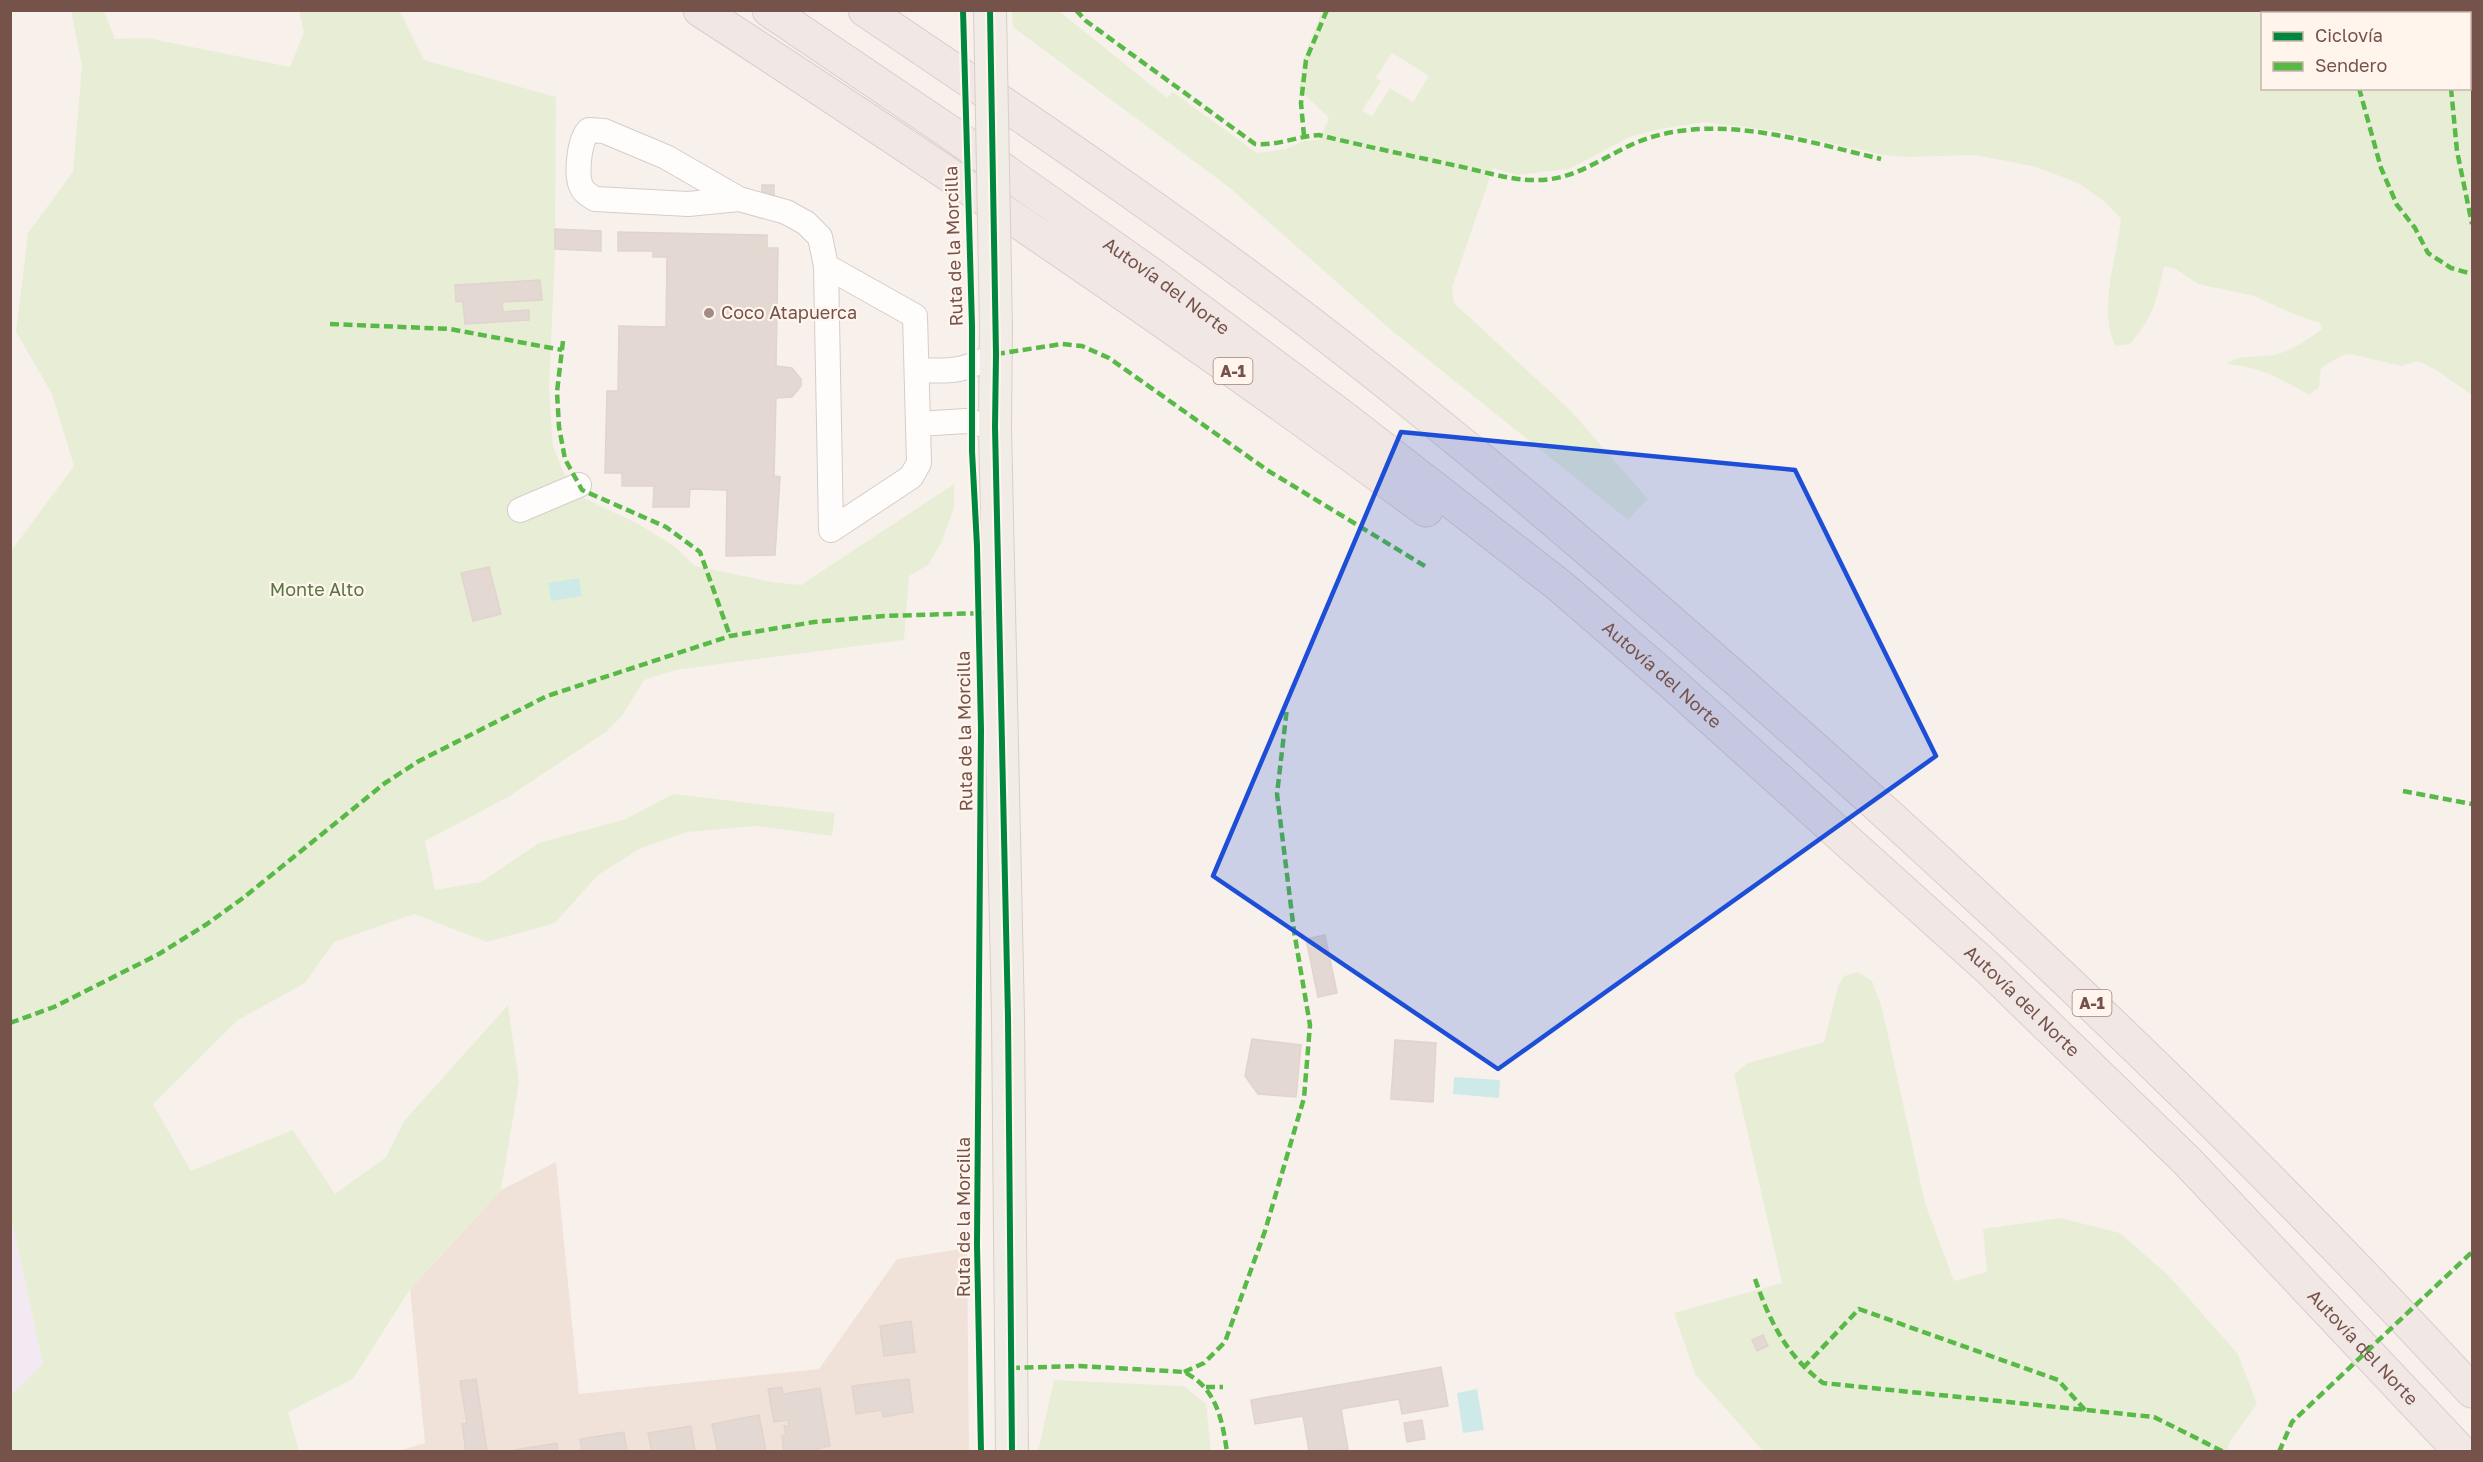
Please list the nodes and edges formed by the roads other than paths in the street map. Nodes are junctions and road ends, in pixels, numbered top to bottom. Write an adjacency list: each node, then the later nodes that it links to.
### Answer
1 (700, 10): 15 (highway, A-1)
2 (769, 10): 15 (highway, Autovía del Norte)
3 (865, 10): 6 (highway)
4 (906, 10): 6 (highway, A-1)
5 (990, 10): 9 (main road, bridge)
6 (1034, 123): 16 (highway, A-1)
7 (739, 200): 7 (lane); 8 (lane)
8 (826, 266): 10 (lane); 11 (lane)
9 (996, 341): 10 (lane); 12 (main road)
10 (917, 370): 11 (lane)
11 (918, 424): 12 (lane)
12 (995, 427): 17 (main road)
13 (579, 485): 14 (lane)
14 (520, 510)
15 (1751, 754): 18 (highway, Autovía del Norte / A-1)
16 (2472, 1391)
17 (1012, 1452)
18 (2461, 1452)

